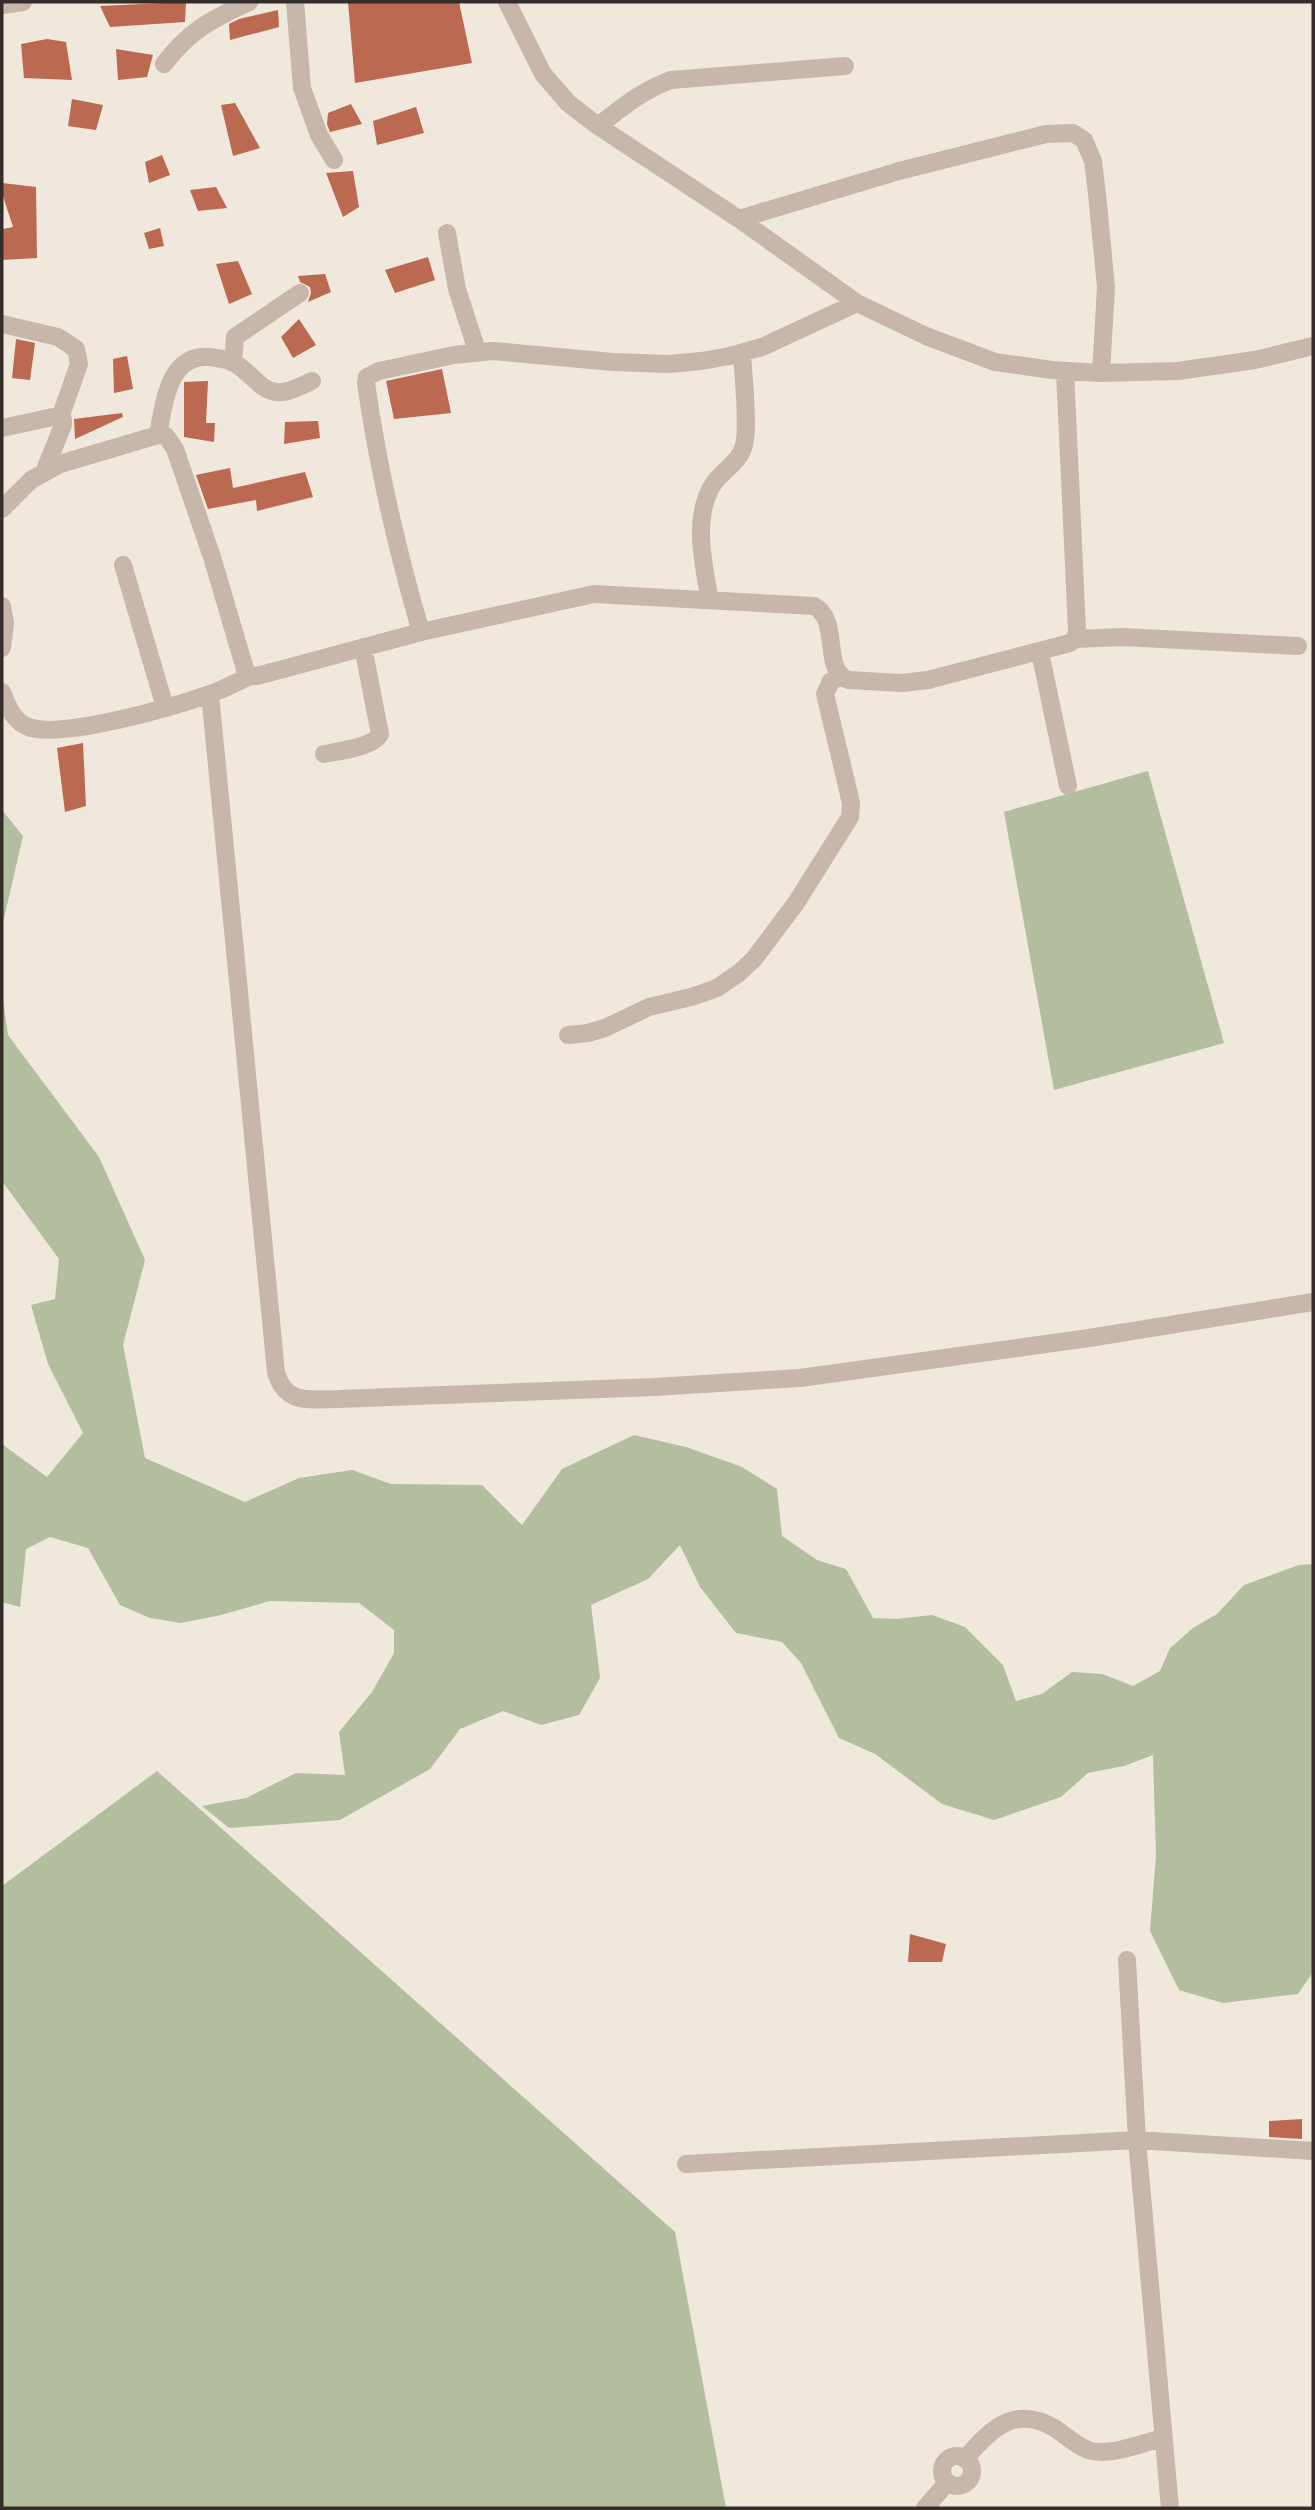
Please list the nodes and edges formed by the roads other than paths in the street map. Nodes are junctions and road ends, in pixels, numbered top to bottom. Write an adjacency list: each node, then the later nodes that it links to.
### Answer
1 (23, 2): 5 (street)
2 (248, 2): 6 (street)
3 (295, 2): 9 (street)
4 (507, 2): 8 (street)
5 (2, 5)
6 (164, 64)
7 (845, 66): 8 (street)
8 (598, 126): 10 (street)
9 (334, 160)
10 (739, 219): 13 (street); 20 (street)
11 (447, 233): 16 (street)
12 (300, 293): 18 (street)
13 (858, 303): 17 (street); 19 (street)
14 (2, 324): 22 (street)
15 (1313, 346): 20 (street)
16 (477, 351): 17 (street); 30 (street)
17 (742, 353): 28 (street)
18 (233, 363): 21 (street); 24 (street)
19 (1065, 371): 20 (street); 31 (street)
20 (1101, 373)
21 (312, 382)
22 (60, 418): 23 (street); 25 (street)
23 (2, 428)
24 (158, 435): 25 (street); 36 (street)
25 (44, 472): 26 (street)
26 (2, 509)
27 (123, 565): 40 (street)
28 (709, 600): 30 (street); 37 (street)
29 (2, 606): 33 (street)
30 (421, 632): 34 (street)
31 (1075, 639): 32 (street); 35 (street)
32 (1298, 646)
33 (2, 648)
34 (363, 648): 36 (street); 41 (street)
35 (1040, 652): 37 (street); 42 (street)
36 (250, 676): 39 (street)
37 (841, 677): 43 (street)
38 (2, 692): 40 (street)
39 (210, 694): 40 (street); 44 (street)
40 (164, 707)
41 (324, 754)
42 (1068, 786)
43 (568, 1035)
44 (1313, 1303)
45 (1127, 1961): 46 (street)
46 (1137, 2140): 47 (street); 48 (street); 49 (street)
47 (1313, 2151)
48 (686, 2164)
49 (1163, 2438): 50 (street); 51 (street)
50 (925, 2508)
51 (1170, 2508)

